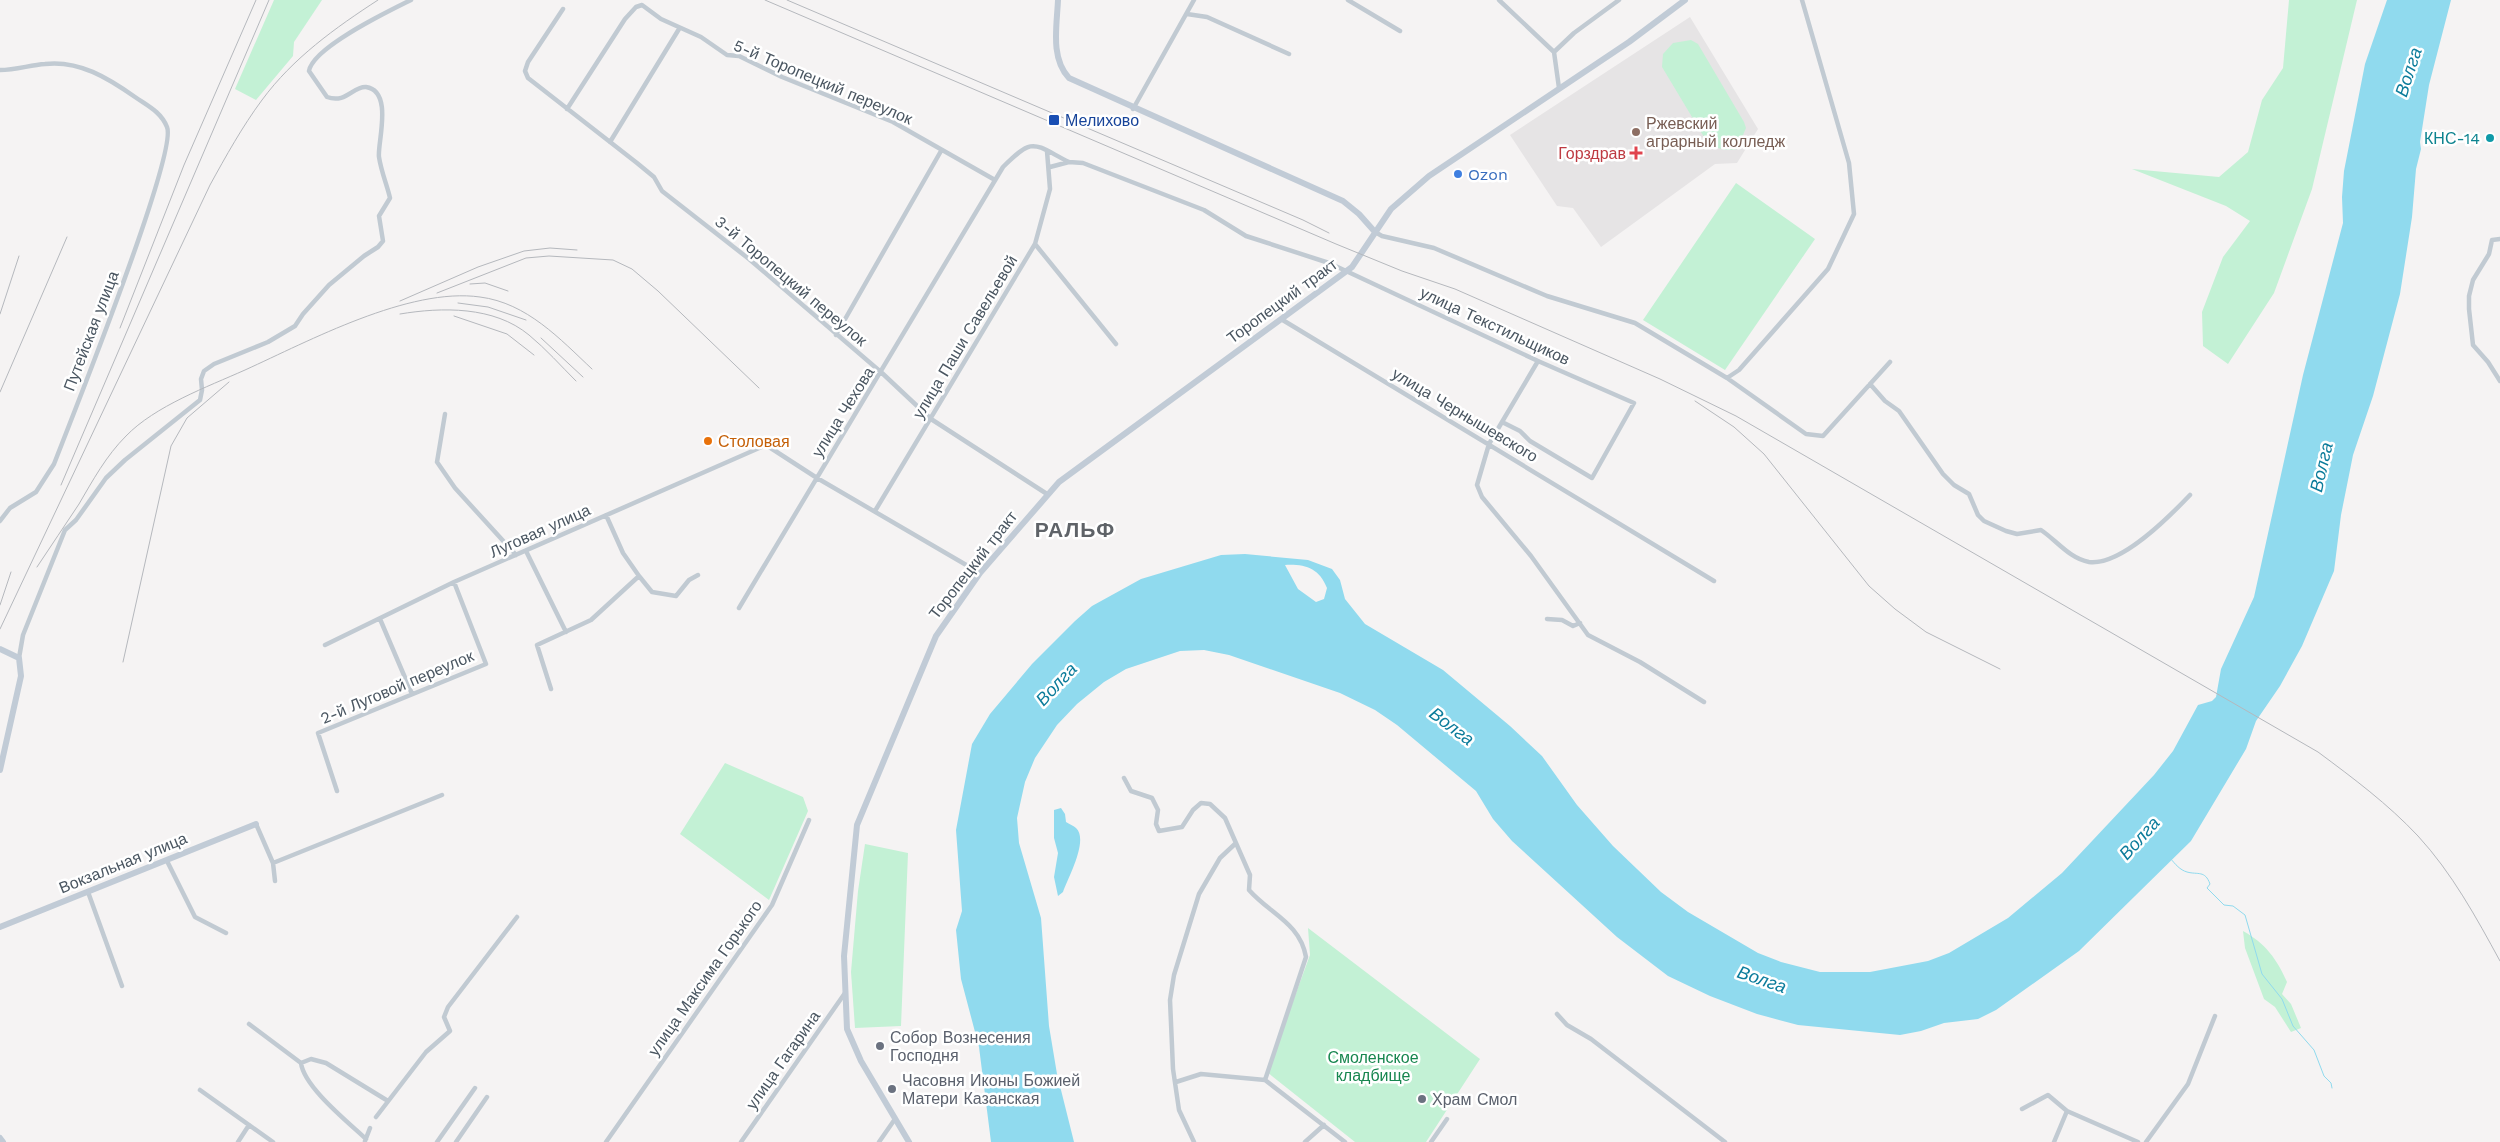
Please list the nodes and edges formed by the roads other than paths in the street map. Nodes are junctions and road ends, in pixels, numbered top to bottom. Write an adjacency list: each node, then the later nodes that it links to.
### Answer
1 (411, 0): 62 (street)
2 (1058, 0): 18 (main road)
3 (1194, 0): 10 (street)
4 (1348, 0): 12 (street)
5 (1499, 0): 13 (street)
6 (1619, 0): 13 (street)
7 (1684, 0): 16 (main road)
8 (1802, 0): 35 (street)
9 (563, 9): 17 (street, 3-й Торопецкий переулок)
10 (1187, 14): 14 (street); 18 (street)
11 (679, 29): 17 (street, 5-й Торопецкий переулок); 19 (street); 20 (street, 5-й Торопецкий переулок)
12 (1400, 31)
13 (1554, 52): 16 (street)
14 (1289, 54)
15 (0, 70): 47 (street, Путейская улица)
16 (1559, 88): 25 (main road)
17 (567, 109): 19 (street, 3-й Торопецкий переулок)
18 (1133, 109): 25 (main road)
19 (610, 142): 30 (street, 3-й Торопецкий переулок)
20 (941, 151): 24 (street, 5-й Торопецкий переулок); 30 (street)
21 (1047, 151): 22 (street, улица Чехова); 23 (street, улица Паши Савельевой); 24 (street, улица Чехова)
22 (1069, 162): 23 (street); 28 (street)
23 (1050, 167): 27 (street, улица Паши Савельевой)
24 (995, 180): 34 (street, улица Чехова)
25 (1375, 232): 28 (main road, Торопецкий тракт); 35 (street)
26 (2500, 239): 36 (street)
27 (1035, 244): 31 (street); 39 (street, улица Паши Савельевой)
28 (1347, 271): 29 (main road, Торопецкий тракт); 32 (street, улица Текстильщиков)
29 (1281, 319): 41 (street, улица Чернышевского); 43 (main road, Торопецкий тракт)
30 (836, 335): 34 (street, 3-й Торопецкий переулок)
31 (1116, 344)
32 (1538, 361): 40 (street); 40 (street, улица Текстильщиков)
33 (1890, 362): 37 (street)
34 (882, 373): 39 (street, 3-й Торопецкий переулок); 42 (street, улица Чехова)
35 (1728, 378): 37 (street)
36 (2500, 381)
37 (1870, 384): 44 (street)
38 (445, 414): 49 (street)
39 (931, 419): 43 (street, 3-й Торопецкий переулок); 45 (street, улица Паши Савельевой)
40 (1502, 422): 41 (street)
41 (1489, 444): 53 (street, улица Чернышевского); 58 (street)
42 (817, 478): 45 (street); 46 (street, Луговая улица); 55 (street, улица Чехова)
43 (1047, 494): 50 (main road, Торопецкий тракт)
44 (2190, 495)
45 (875, 511): 50 (street)
46 (606, 515): 48 (street, Луговая улица); 52 (street)
47 (0, 521)
48 (526, 550): 49 (street, Луговая улица); 59 (street)
49 (516, 555): 54 (street, Луговая улица)
50 (980, 573): 81 (main road, Торопецкий тракт)
51 (698, 575): 52 (street)
52 (639, 576): 59 (street)
53 (1714, 581)
54 (454, 582): 56 (street, Луговая улица); 64 (street, 2-й Луговой переулок)
55 (739, 608)
56 (380, 619): 60 (street, Луговая улица); 64 (street)
57 (1547, 619): 58 (street)
58 (1580, 623): 65 (street)
59 (566, 632): 63 (street)
60 (325, 644)
61 (0, 649): 62 (main road)
62 (18, 658): 66 (main road)
63 (552, 689)
64 (412, 694): 68 (street, 2-й Луговой переулок)
65 (1704, 702)
66 (0, 770)
67 (1124, 778): 72 (street)
68 (338, 791)
69 (442, 795): 74 (street)
70 (809, 820): 107 (street, улица Максима Горького)
71 (256, 824): 73 (main road, Вокзальная улица); 74 (street)
72 (1236, 843): 86 (street); 87 (street)
73 (167, 861): 76 (main road, Вокзальная улица); 79 (street)
74 (273, 863): 75 (street)
75 (275, 881)
76 (88, 892): 78 (main road, Вокзальная улица); 80 (street)
77 (517, 917): 91 (street)
78 (0, 927)
79 (226, 933)
80 (122, 986)
81 (845, 993): 95 (main road, Торопецкий тракт); 108 (street, улица Гагарина)
82 (1557, 1014): 115 (street)
83 (2215, 1016): 118 (street)
84 (249, 1024): 85 (street)
85 (300, 1063): 91 (street); 101 (street)
86 (1265, 1080): 87 (street); 98 (street)
87 (1176, 1082): 111 (street)
88 (475, 1088): 105 (street)
89 (200, 1090): 97 (street)
90 (487, 1097): 106 (street)
91 (388, 1101): 94 (street)
92 (2022, 1109): 93 (street)
93 (2067, 1111): 116 (street); 117 (street)
94 (376, 1117)
95 (895, 1119): 109 (street); 110 (main road, Торопецкий тракт)
96 (1446, 1119): 114 (street)
97 (249, 1125): 103 (street); 104 (street)
98 (1324, 1125): 112 (street); 113 (street)
99 (370, 1128): 101 (street)
100 (0, 1138): 102 (main road)
101 (365, 1141)
102 (3, 1142)
103 (238, 1142)
104 (272, 1142)
105 (437, 1142)
106 (456, 1142)
107 (606, 1142)
108 (741, 1142)
109 (878, 1142)
110 (909, 1142)
111 (1194, 1142)
112 (1305, 1142)
113 (1345, 1142)
114 (1431, 1142)
115 (1726, 1142)
116 (2054, 1142)
117 (2138, 1142)
118 (2146, 1142)

